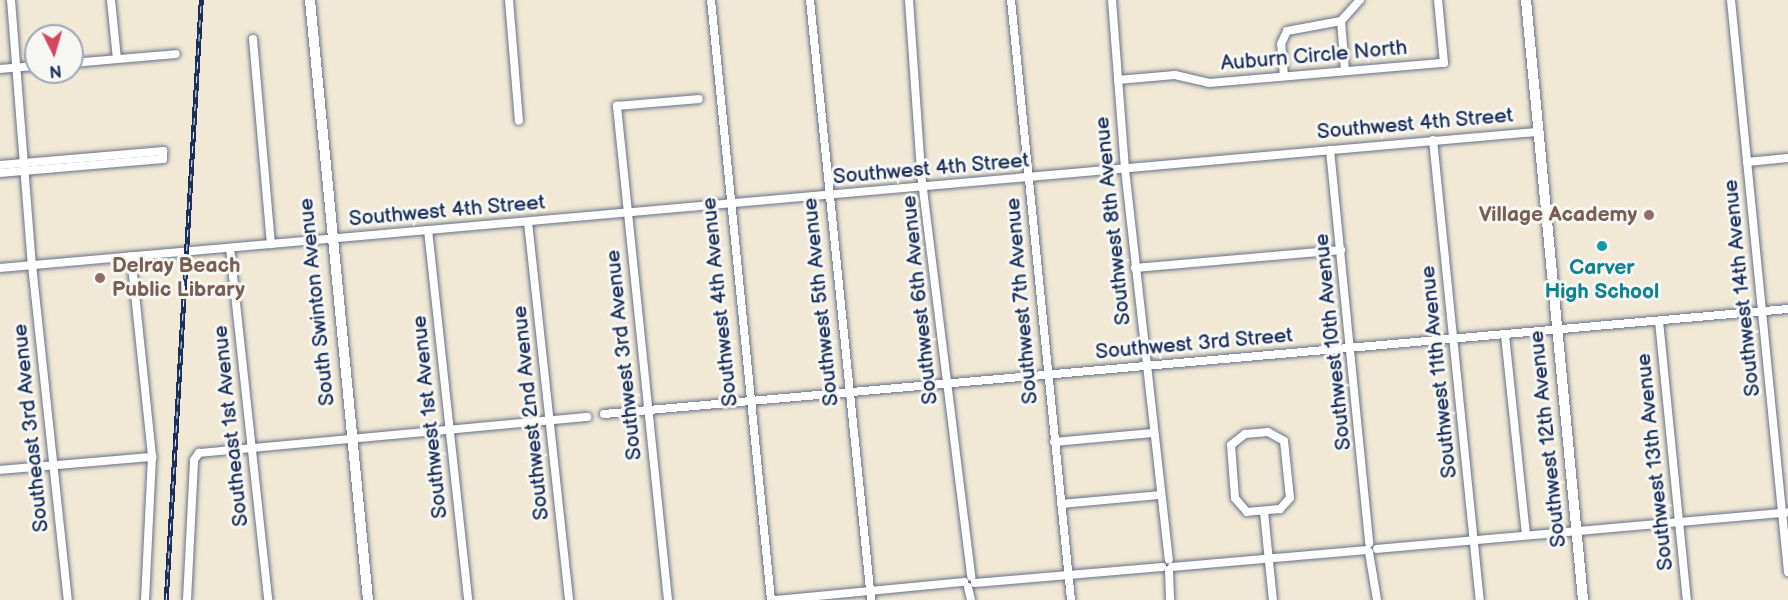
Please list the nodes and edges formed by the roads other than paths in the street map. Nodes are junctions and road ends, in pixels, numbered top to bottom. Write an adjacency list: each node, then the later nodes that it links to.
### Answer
1 (11, 0): 20 (street, Southeast 3rd Avenue)
2 (111, 0): 17 (street)
3 (310, 0): 43 (street, South Swinton Avenue)
4 (509, 0): 26 (street)
5 (711, 0): 39 (street, Southwest 4th Avenue)
6 (810, 0): 38 (street, Southwest 5th Avenue)
7 (909, 0): 37 (street, Southwest 6th Avenue)
8 (1011, 0): 36 (street, Southwest 7th Avenue)
9 (1112, 0): 24 (street, Southwest 8th Avenue)
10 (1360, 0): 14 (street)
11 (1438, 0): 22 (street, Auburn Circle North)
12 (1526, 0): 27 (street, Southwest 12th Avenue)
13 (1731, 0): 31 (street, Southwest 14th Avenue)
14 (1341, 21): 22 (street); 23 (street)
15 (253, 39): 44 (street)
16 (176, 54): 17 (street)
17 (117, 59): 18 (street)
18 (84, 62)
19 (24, 67): 20 (street)
20 (16, 68): 21 (street); 33 (street, Southeast 3rd Avenue)
21 (0, 69)
22 (1346, 71): 23 (street, Auburn Circle North)
23 (1284, 76): 24 (street, Auburn Circle North)
24 (1118, 80): 34 (street, Southwest 8th Avenue)
25 (699, 99): 40 (street, Southwest 3rd Avenue)
26 (519, 121)
27 (1537, 132): 28 (street, Southwest 4th Street); 54 (street, Southwest 12th Avenue)
28 (1433, 141): 29 (street, Southwest 4th Street); 56 (street, Southwest 11th Avenue)
29 (1330, 150): 34 (street, Southwest 4th Street); 46 (street, Southwest 10th Avenue)
30 (1788, 158): 31 (street)
31 (1747, 162): 52 (street, Southwest 14th Avenue)
32 (0, 165): 33 (street)
33 (24, 167): 33 (street); 35 (street); 48 (street, Southeast 3rd Avenue)
34 (1125, 169): 36 (street, Southwest 4th Street); 50 (street, Southwest 8th Avenue)
35 (0, 173)
36 (1027, 178): 37 (street, Southwest 4th Street); 59 (street, Southwest 7th Avenue)
37 (926, 186): 38 (street, Southwest 4th Street); 60 (street, Southwest 6th Avenue)
38 (827, 197): 39 (street, Southwest 4th Street); 61 (street, Southwest 5th Avenue)
39 (727, 205): 40 (street, Southwest 4th Street); 62 (street, Southwest 4th Avenue)
40 (628, 213): 41 (street, Southwest 4th Street); 63 (street, Southwest 3rd Avenue)
41 (528, 222): 42 (street, Southwest 4th Street); 66 (street, Southwest 2nd Avenue)
42 (428, 230): 43 (street, Southwest 4th Street); 67 (street, Southwest 1st Avenue)
43 (329, 239): 44 (street, Southwest 4th Street); 69 (street, South Swinton Avenue)
44 (271, 244): 45 (street, Southwest 4th Street)
45 (230, 248): 47 (street, Southwest 4th Street); 71 (street, Southeast 1st Avenue)
46 (1341, 250): 50 (street); 57 (street, Southwest 10th Avenue)
47 (131, 256): 48 (street, Southwest 4th Street); 72 (street)
48 (32, 265): 49 (street, Southwest 4th Street); 73 (street, Southeast 3rd Avenue)
49 (0, 268)
50 (1135, 268): 58 (street, Southwest 8th Avenue)
51 (1788, 309): 52 (street, Southwest 3rd Street)
52 (1762, 312): 53 (street, Southwest 3rd Street); 78 (street, Southwest 14th Avenue)
53 (1659, 321): 54 (street, Southwest 3rd Street); 79 (street, Southwest 13th Avenue)
54 (1556, 330): 55 (street, Southwest 3rd Street); 80 (street, Southwest 12th Avenue)
55 (1505, 335): 56 (street, Southwest 3rd Street); 81 (street)
56 (1454, 339): 57 (street, Southwest 3rd Street); 82 (street, Southwest 11th Avenue)
57 (1353, 348): 58 (street, Southwest 3rd Street); 83 (street, Southwest 10th Avenue)
58 (1145, 367): 59 (street, Southwest 3rd Street); 68 (street, Southwest 8th Avenue)
59 (1046, 376): 60 (street, Southwest 3rd Street); 70 (street, Southwest 7th Avenue)
60 (948, 385): 61 (street, Southwest 3rd Street); 88 (street, Southwest 6th Avenue)
61 (850, 393): 62 (street, Southwest 3rd Street); 89 (street, Southwest 5th Avenue)
62 (748, 402): 63 (street, Southwest 3rd Street); 98 (street, Southwest 4th Avenue)
63 (648, 411): 64 (street, Southwest 3rd Street); 97 (street, Southwest 3rd Avenue)
64 (604, 414)
65 (587, 417): 66 (street)
66 (549, 420): 67 (street); 96 (street, Southwest 2nd Avenue)
67 (450, 429): 69 (street); 95 (street, Southwest 1st Avenue)
68 (1153, 433): 70 (street); 75 (street, Southwest 8th Avenue)
69 (350, 438): 71 (street); 94 (street, South Swinton Avenue)
70 (1054, 442): 76 (street, Southwest 7th Avenue)
71 (251, 447): 92 (street); 93 (street, Southeast 1st Avenue)
72 (152, 457): 73 (street); 91 (street)
73 (53, 465): 74 (street); 90 (street, Southeast 3rd Avenue)
74 (0, 470)
75 (1159, 495): 76 (street); 85 (street, Southwest 8th Avenue)
76 (1061, 504): 86 (street, Southwest 7th Avenue)
77 (1264, 512): 77 (street); 84 (street)
78 (1785, 512): 79 (street); 87 (street, Southwest 14th Avenue)
79 (1679, 520): 80 (street); 107 (street, Southwest 13th Avenue)
80 (1576, 529): 81 (street); 106 (street, Southwest 12th Avenue)
81 (1526, 534): 82 (street)
82 (1474, 538): 83 (street); 105 (street, Southwest 11th Avenue)
83 (1372, 548): 84 (street); 104 (street, Southwest 10th Avenue)
84 (1269, 556): 85 (street); 103 (street)
85 (1167, 565): 86 (street); 102 (street, Southwest 8th Avenue)
86 (1068, 572): 88 (street); 101 (street, Southwest 7th Avenue)
87 (1788, 572)
88 (970, 582): 89 (street); 100 (street, Southwest 6th Avenue)
89 (871, 596): 99 (street)
90 (68, 600)
91 (146, 600)
92 (187, 600)
93 (268, 600)
94 (368, 600)
95 (468, 600)
96 (569, 600)
97 (668, 600)
98 (771, 600)
99 (776, 600)
100 (971, 600)
101 (1071, 600)
102 (1170, 600)
103 (1274, 600)
104 (1377, 600)
105 (1480, 600)
106 (1583, 600)
107 (1687, 600)

